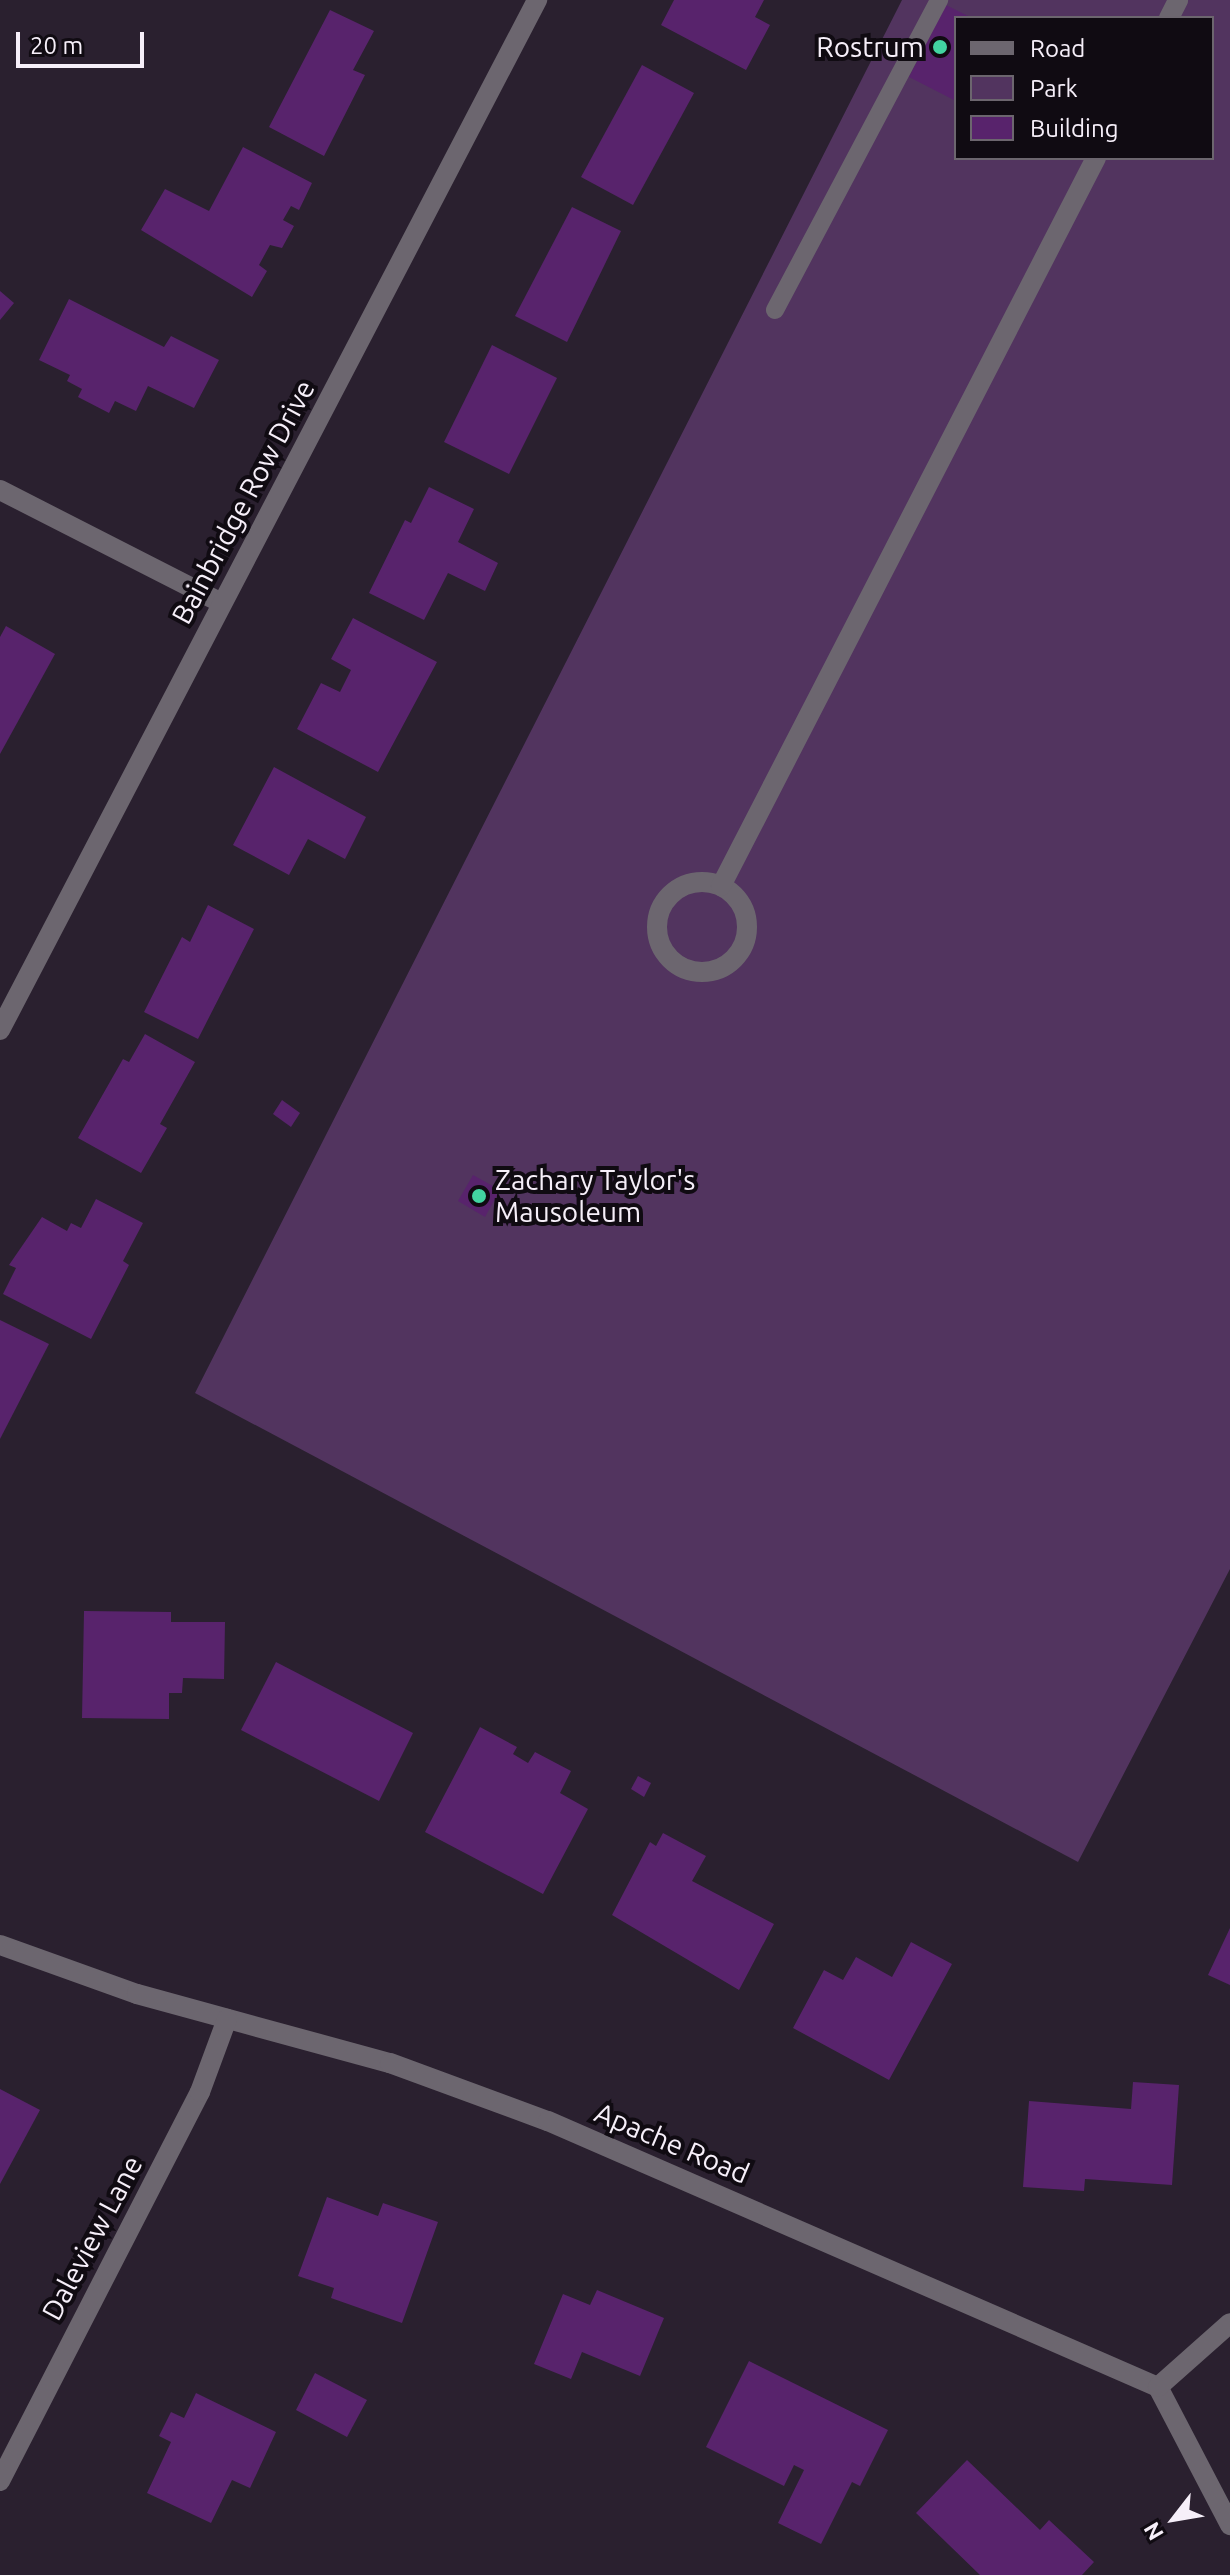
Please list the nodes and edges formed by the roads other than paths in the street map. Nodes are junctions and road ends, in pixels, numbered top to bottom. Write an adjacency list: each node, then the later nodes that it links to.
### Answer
1 (537, 0): 6 (street, Bainbridge Row Drive)
2 (939, 0): 4 (lane)
3 (1095, 160): 7 (street)
4 (775, 310)
5 (0, 490): 6 (street)
6 (222, 603): 8 (street, Bainbridge Row Drive)
7 (721, 886): 7 (street)
8 (0, 1030)
9 (0, 1945): 10 (street, Apache Road)
10 (227, 2019): 12 (street, Apache Road); 13 (street, Daleview Lane)
11 (1230, 2323): 12 (street)
12 (1158, 2387): 14 (street)
13 (0, 2481)
14 (1230, 2525)

